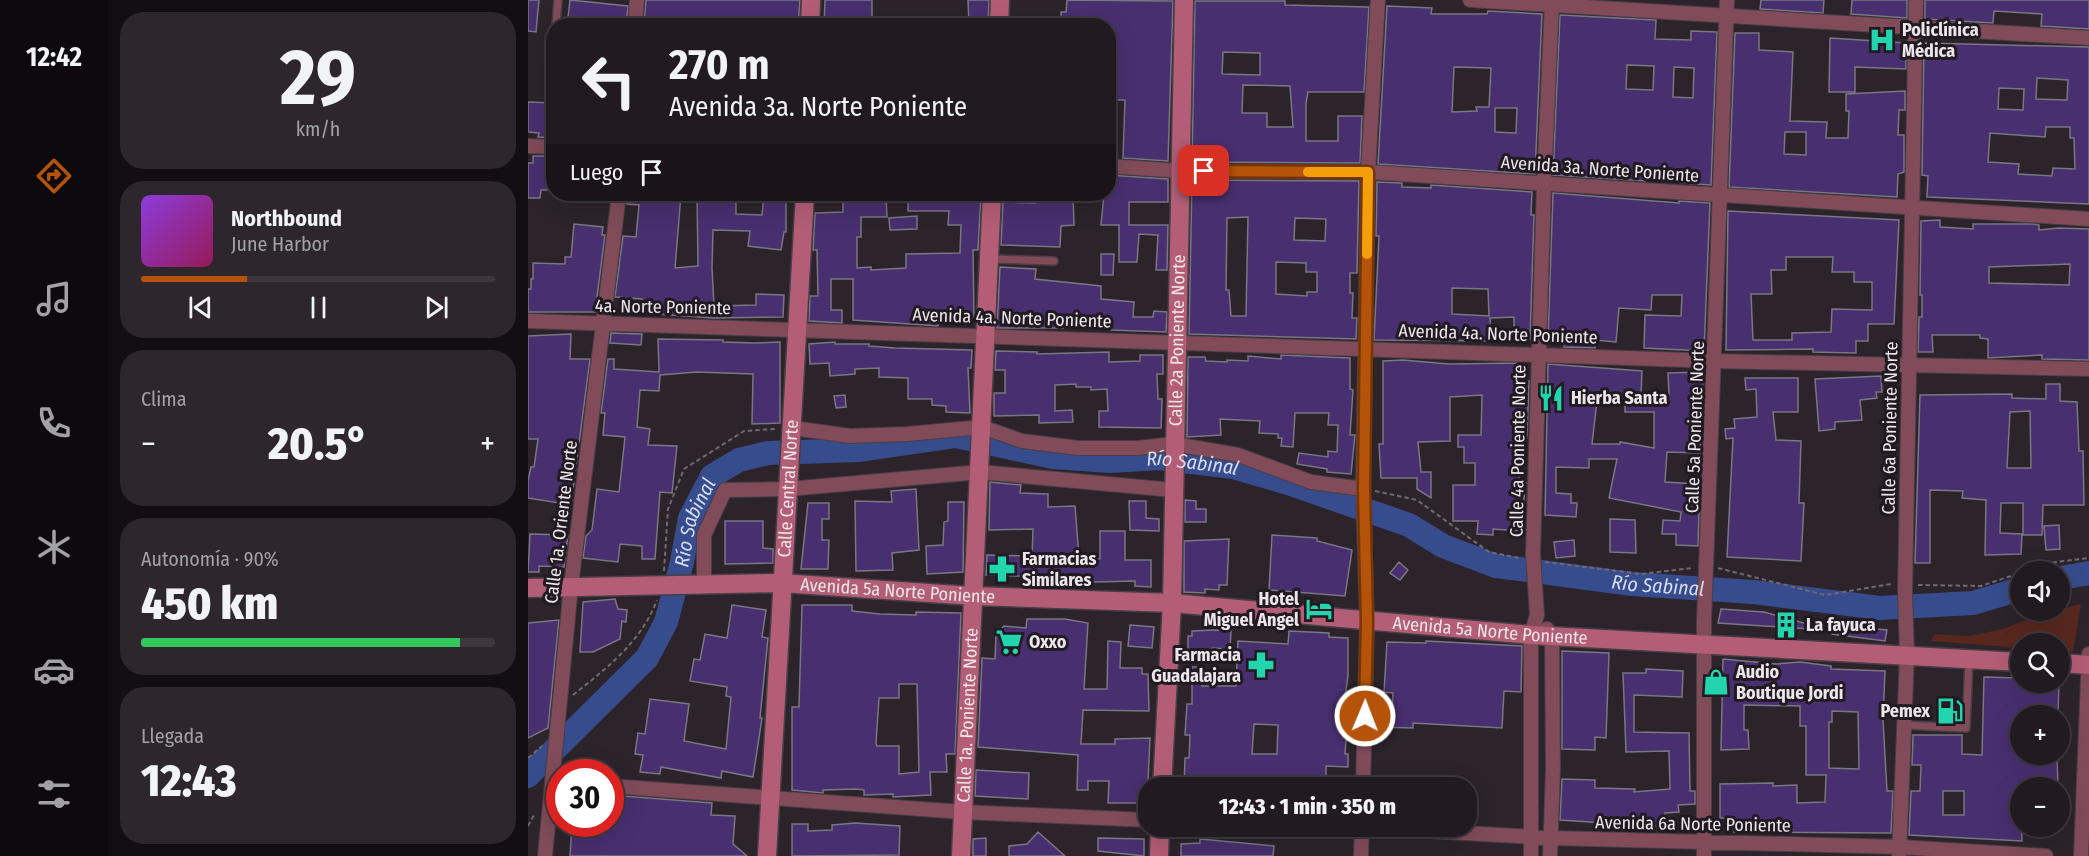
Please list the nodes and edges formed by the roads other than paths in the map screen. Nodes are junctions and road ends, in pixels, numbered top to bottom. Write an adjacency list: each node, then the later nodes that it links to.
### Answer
1 (558, 0): 12 (lane)
2 (637, 0): 13 (street)
3 (811, 0): 14 (main road)
4 (1000, 0): 15 (main road)
5 (1184, 0): 21 (main road, Calle 2a Poniente Norte)
6 (1378, 0): 22 (street)
7 (1470, 0): 10 (street)
8 (1726, 0): 11 (street, Calle 5a Poniente Norte)
9 (1916, 0): 16 (street, Calle 6a Poniente Norte)
10 (1552, 2): 11 (street); 23 (street, Calle 4a Poniente Norte)
11 (1726, 16): 16 (street); 24 (street, Calle 5a Poniente Norte)
12 (557, 18)
13 (636, 18)
14 (810, 18)
15 (999, 18)
16 (1916, 27): 17 (street); 28 (street, Calle 6a Poniente Norte)
17 (2089, 39)
18 (528, 146): 19 (street)
19 (546, 147)
20 (1116, 167): 21 (street, Avenida 3a. Norte Poniente)
21 (1181, 171): 22 (street, Avenida 3a. Norte Poniente); 36 (main road, Calle 2a Poniente Norte)
22 (1368, 172): 23 (street, Avenida 3a. Norte Poniente); 37 (street)
23 (1544, 183): 24 (street, Avenida 3a. Norte Poniente); 38 (street, Calle 4a Poniente Norte)
24 (1721, 196): 28 (street, Avenida 3a. Norte Poniente); 39 (street, Calle 5a Poniente Norte)
25 (618, 201): 33 (street, Calle 1a. Oriente Norte)
26 (805, 201): 34 (main road, Calle Central Norte)
27 (992, 201): 30 (main road, Calle 1a. Poniente Norte)
28 (1912, 207): 29 (street, Avenida 3a. Norte Poniente); 40 (street, Calle 6a Poniente Norte)
29 (2089, 219)
30 (989, 259): 31 (lane); 35 (main road, Calle 1a. Poniente Norte)
31 (1054, 261)
32 (528, 321): 33 (street, 4a. Norte Poniente)
33 (604, 324): 34 (street, 4a. Norte Poniente); 51 (street, Calle 1a. Oriente Norte)
34 (798, 329): 35 (street, Avenida 4a. Norte Poniente); 43 (main road, Calle Central Norte)
35 (986, 335): 36 (street, Avenida 4a. Norte Poniente); 42 (main road, Calle 1a. Poniente Norte)
36 (1176, 341): 37 (street, Avenida 4a. Norte Poniente); 44 (main road, Calle 2a Poniente Norte)
37 (1366, 348): 38 (street, Avenida 4a. Norte Poniente); 48 (street)
38 (1538, 353): 39 (street, Avenida 4a. Norte Poniente); 55 (street, Calle 4a Poniente Norte)
39 (1715, 360): 40 (street, Avenida 4a. Norte Poniente); 59 (street, Calle 5a Poniente Norte)
40 (1909, 366): 41 (street, Avenida 4a. Norte Poniente); 60 (street, Calle 6a Poniente Norte)
41 (2089, 369)
42 (982, 427): 43 (street); 44 (street); 45 (main road, Calle 1a. Poniente Norte)
43 (792, 435): 46 (main road, Calle Central Norte)
44 (1173, 448): 47 (main road, Calle 2a Poniente Norte); 48 (street)
45 (981, 470): 46 (street); 47 (street); 53 (main road, Calle 1a. Poniente Norte)
46 (788, 487): 49 (main road, Calle Central Norte); 50 (street)
47 (1173, 490): 54 (main road, Calle 2a Poniente Norte)
48 (1364, 492): 56 (street)
49 (781, 583): 50 (main road, Avenida 5a Norte Poniente); 53 (main road, Avenida 5a Norte Poniente); 70 (main road, Calle Central Norte)
50 (703, 584): 51 (main road, Avenida 5a Norte Poniente)
51 (571, 586): 52 (main road, Avenida 5a Norte Poniente); 66 (street, Calle 1a. Oriente Norte)
52 (528, 588)
53 (973, 596): 54 (main road, Avenida 5a Norte Poniente); 71 (main road, Calle 1a. Poniente Norte)
54 (1172, 603): 56 (main road, Avenida 5a Norte Poniente); 67 (main road, Calle 2a Poniente Norte)
55 (1536, 610): 57 (street, Calle 4a Poniente Norte); 58 (street)
56 (1367, 621): 57 (main road, Avenida 5a Norte Poniente); 68 (street)
57 (1531, 634): 58 (main road, Avenida 5a Norte Poniente); 77 (street, Calle 4a Poniente Norte)
58 (1552, 636): 59 (main road, Avenida 5a Norte Poniente); 78 (street)
59 (1704, 643): 60 (main road, Avenida 5a Norte Poniente); 79 (street, Calle 5a Poniente Norte)
60 (1907, 655): 61 (main road, Avenida 5a Norte Poniente); 65 (street, Calle 6a Poniente Norte)
61 (1969, 659): 62 (main road, Avenida 5a Norte Poniente); 65 (lane)
62 (2010, 661)
63 (2089, 661): 64 (main road); 89 (street)
64 (2070, 662)
65 (1905, 724): 80 (street, Calle 6a Poniente Norte)
66 (556, 759)
67 (1163, 777)
68 (1363, 777)
69 (624, 787): 70 (street)
70 (770, 798): 71 (street); 82 (main road, Calle Central Norte)
71 (962, 812): 72 (street); 83 (main road, Calle 1a. Poniente Norte)
72 (1138, 820)
73 (1477, 834): 77 (street, Avenida 6a Norte Poniente)
74 (547, 837): 81 (street, Calle 1a. Oriente Norte)
75 (1160, 837): 84 (main road)
76 (1362, 837): 85 (street)
77 (1533, 837): 78 (street, Avenida 6a Norte Poniente); 86 (street, Calle 4a Poniente Norte)
78 (1551, 838): 79 (street, Avenida 6a Norte Poniente); 87 (street)
79 (1705, 849): 80 (street, Avenida 6a Norte Poniente)
80 (1899, 851): 88 (street, Avenida 6a Norte Poniente)
81 (545, 856)
82 (767, 856)
83 (961, 856)
84 (1159, 856)
85 (1361, 856)
86 (1531, 856)
87 (1550, 856)
88 (2046, 856)
89 (2081, 856)

